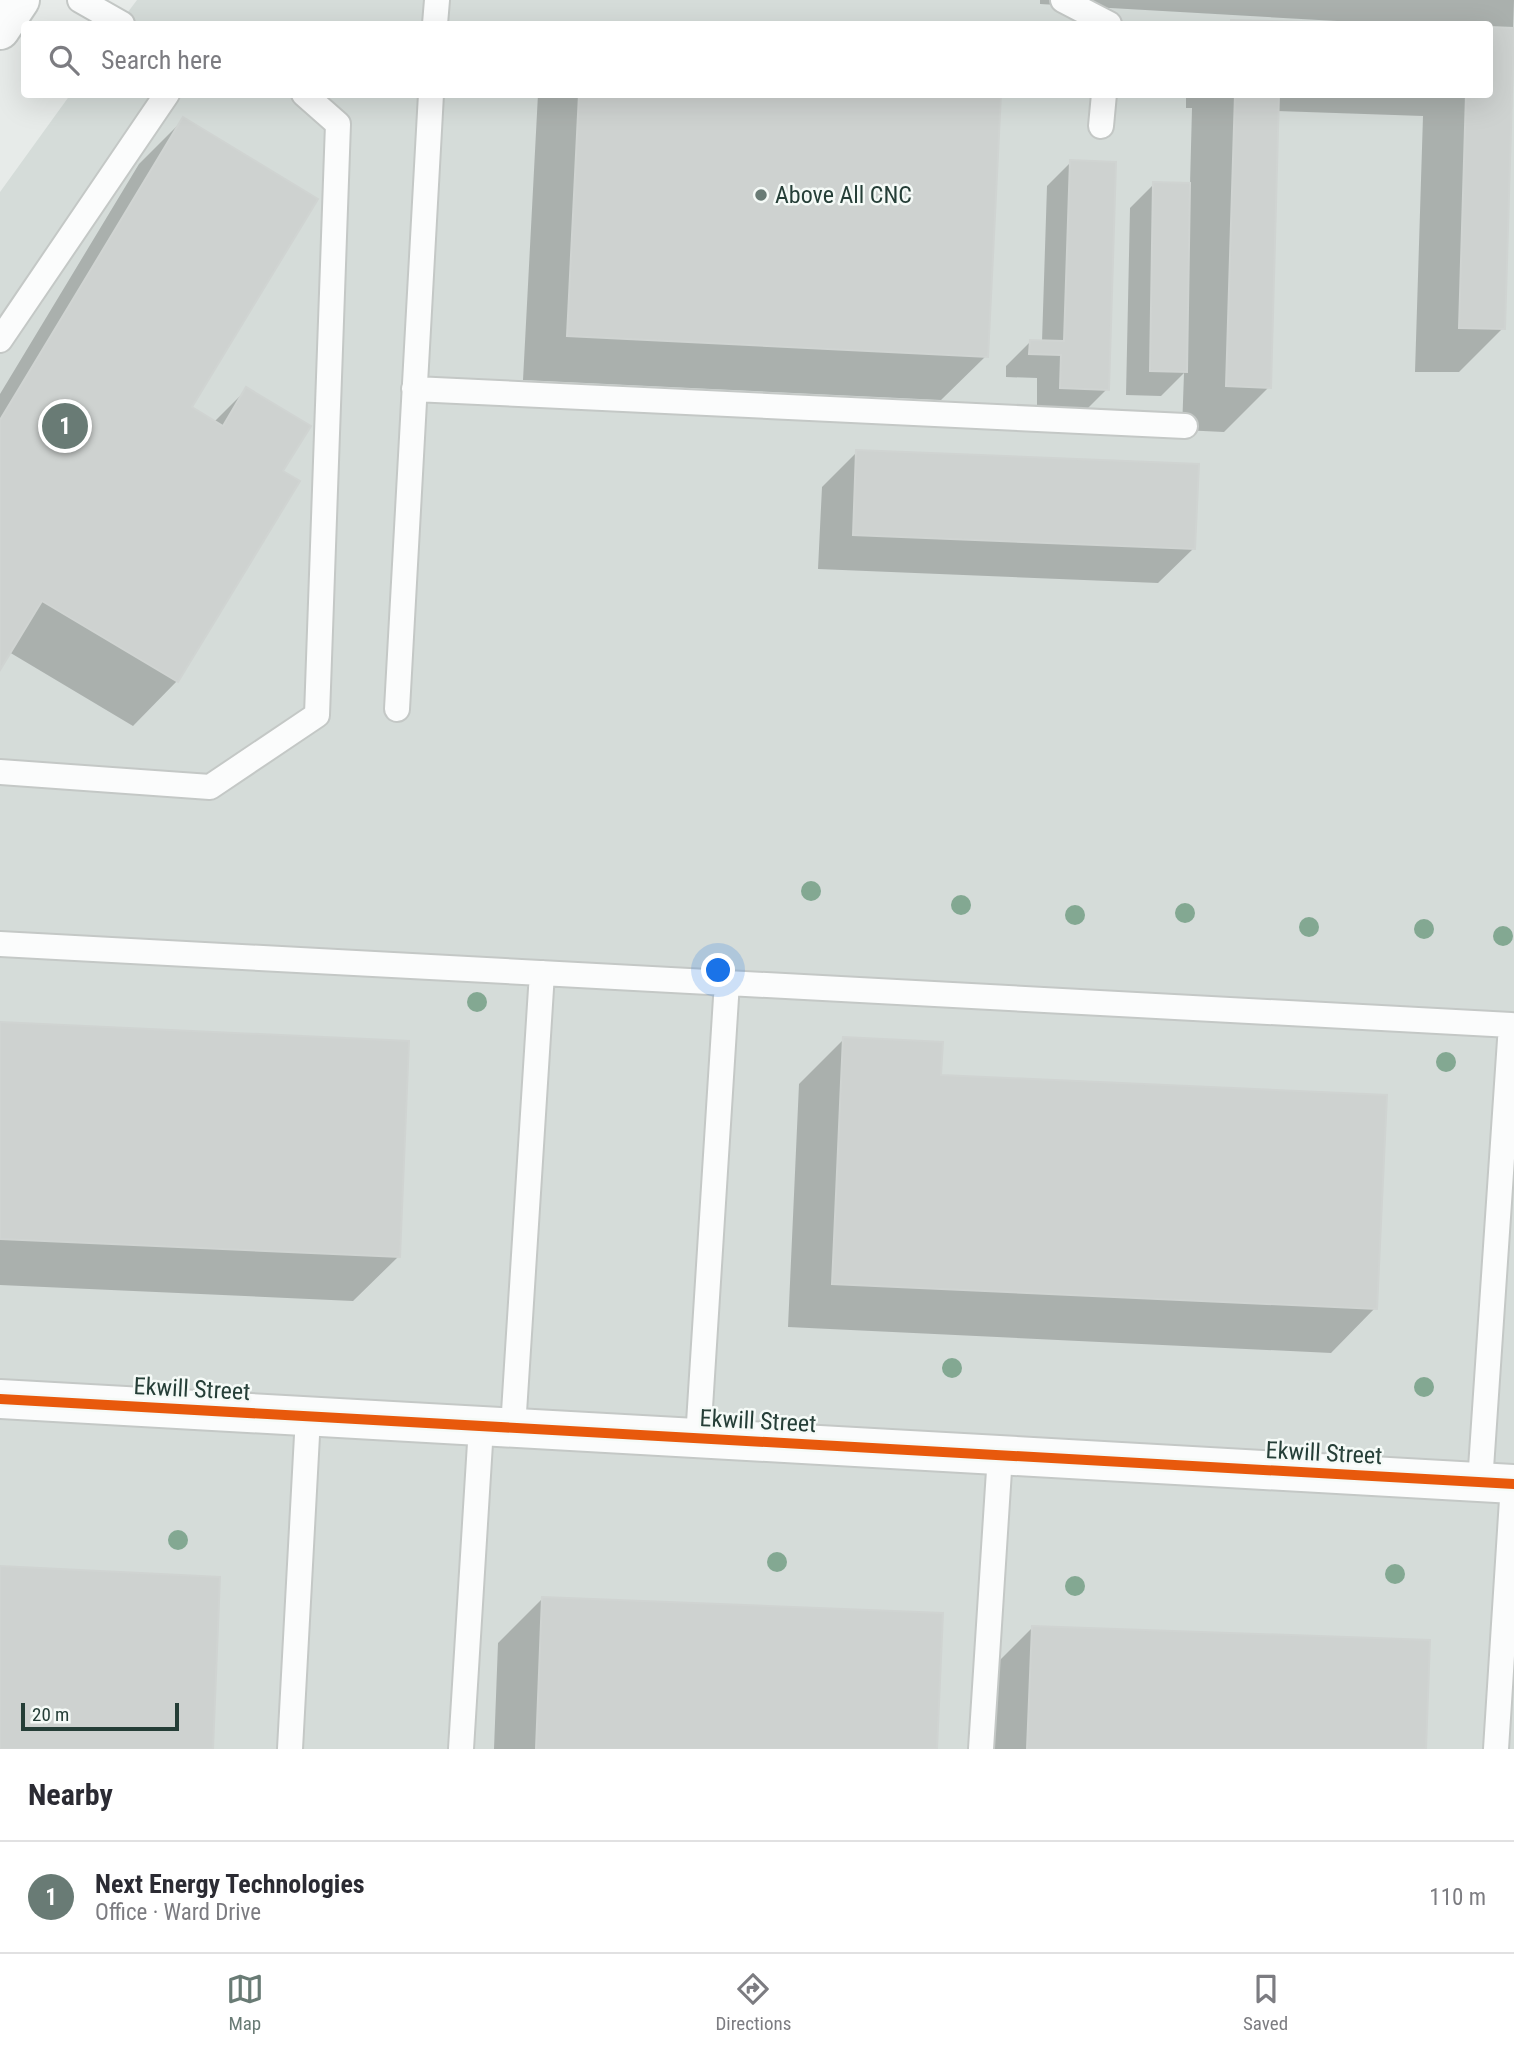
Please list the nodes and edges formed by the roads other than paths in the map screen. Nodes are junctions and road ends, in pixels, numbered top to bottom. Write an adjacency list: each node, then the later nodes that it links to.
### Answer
1 (20, 0): 8 (street)
2 (80, 0): 5 (lane)
3 (437, 0): 6 (lane)
4 (1063, 0): 7 (lane)
5 (117, 21)
6 (435, 21)
7 (1102, 21)
8 (0, 30)
9 (164, 98): 14 (lane)
10 (309, 98): 18 (lane)
11 (431, 98): 15 (lane)
12 (1104, 98): 13 (lane)
13 (1101, 126)
14 (0, 340)
15 (414, 389): 16 (lane); 17 (lane)
16 (1185, 426)
17 (397, 709)
18 (0, 772)
19 (0, 944): 20 (lane)
20 (542, 973): 21 (lane); 24 (lane)
21 (727, 982): 25 (lane); 27 (lane)
22 (0, 1399): 23 (street, Ekwill Street)
23 (308, 1417): 24 (street, Ekwill Street); 28 (lane)
24 (497, 1427): 25 (street, Ekwill Street); 29 (lane)
25 (698, 1439): 26 (street, Ekwill Street)
26 (1000, 1455): 27 (street, Ekwill Street); 30 (lane)
27 (1502, 1484): 31 (lane)
28 (290, 1749)
29 (461, 1749)
30 (981, 1749)
31 (1496, 1749)

